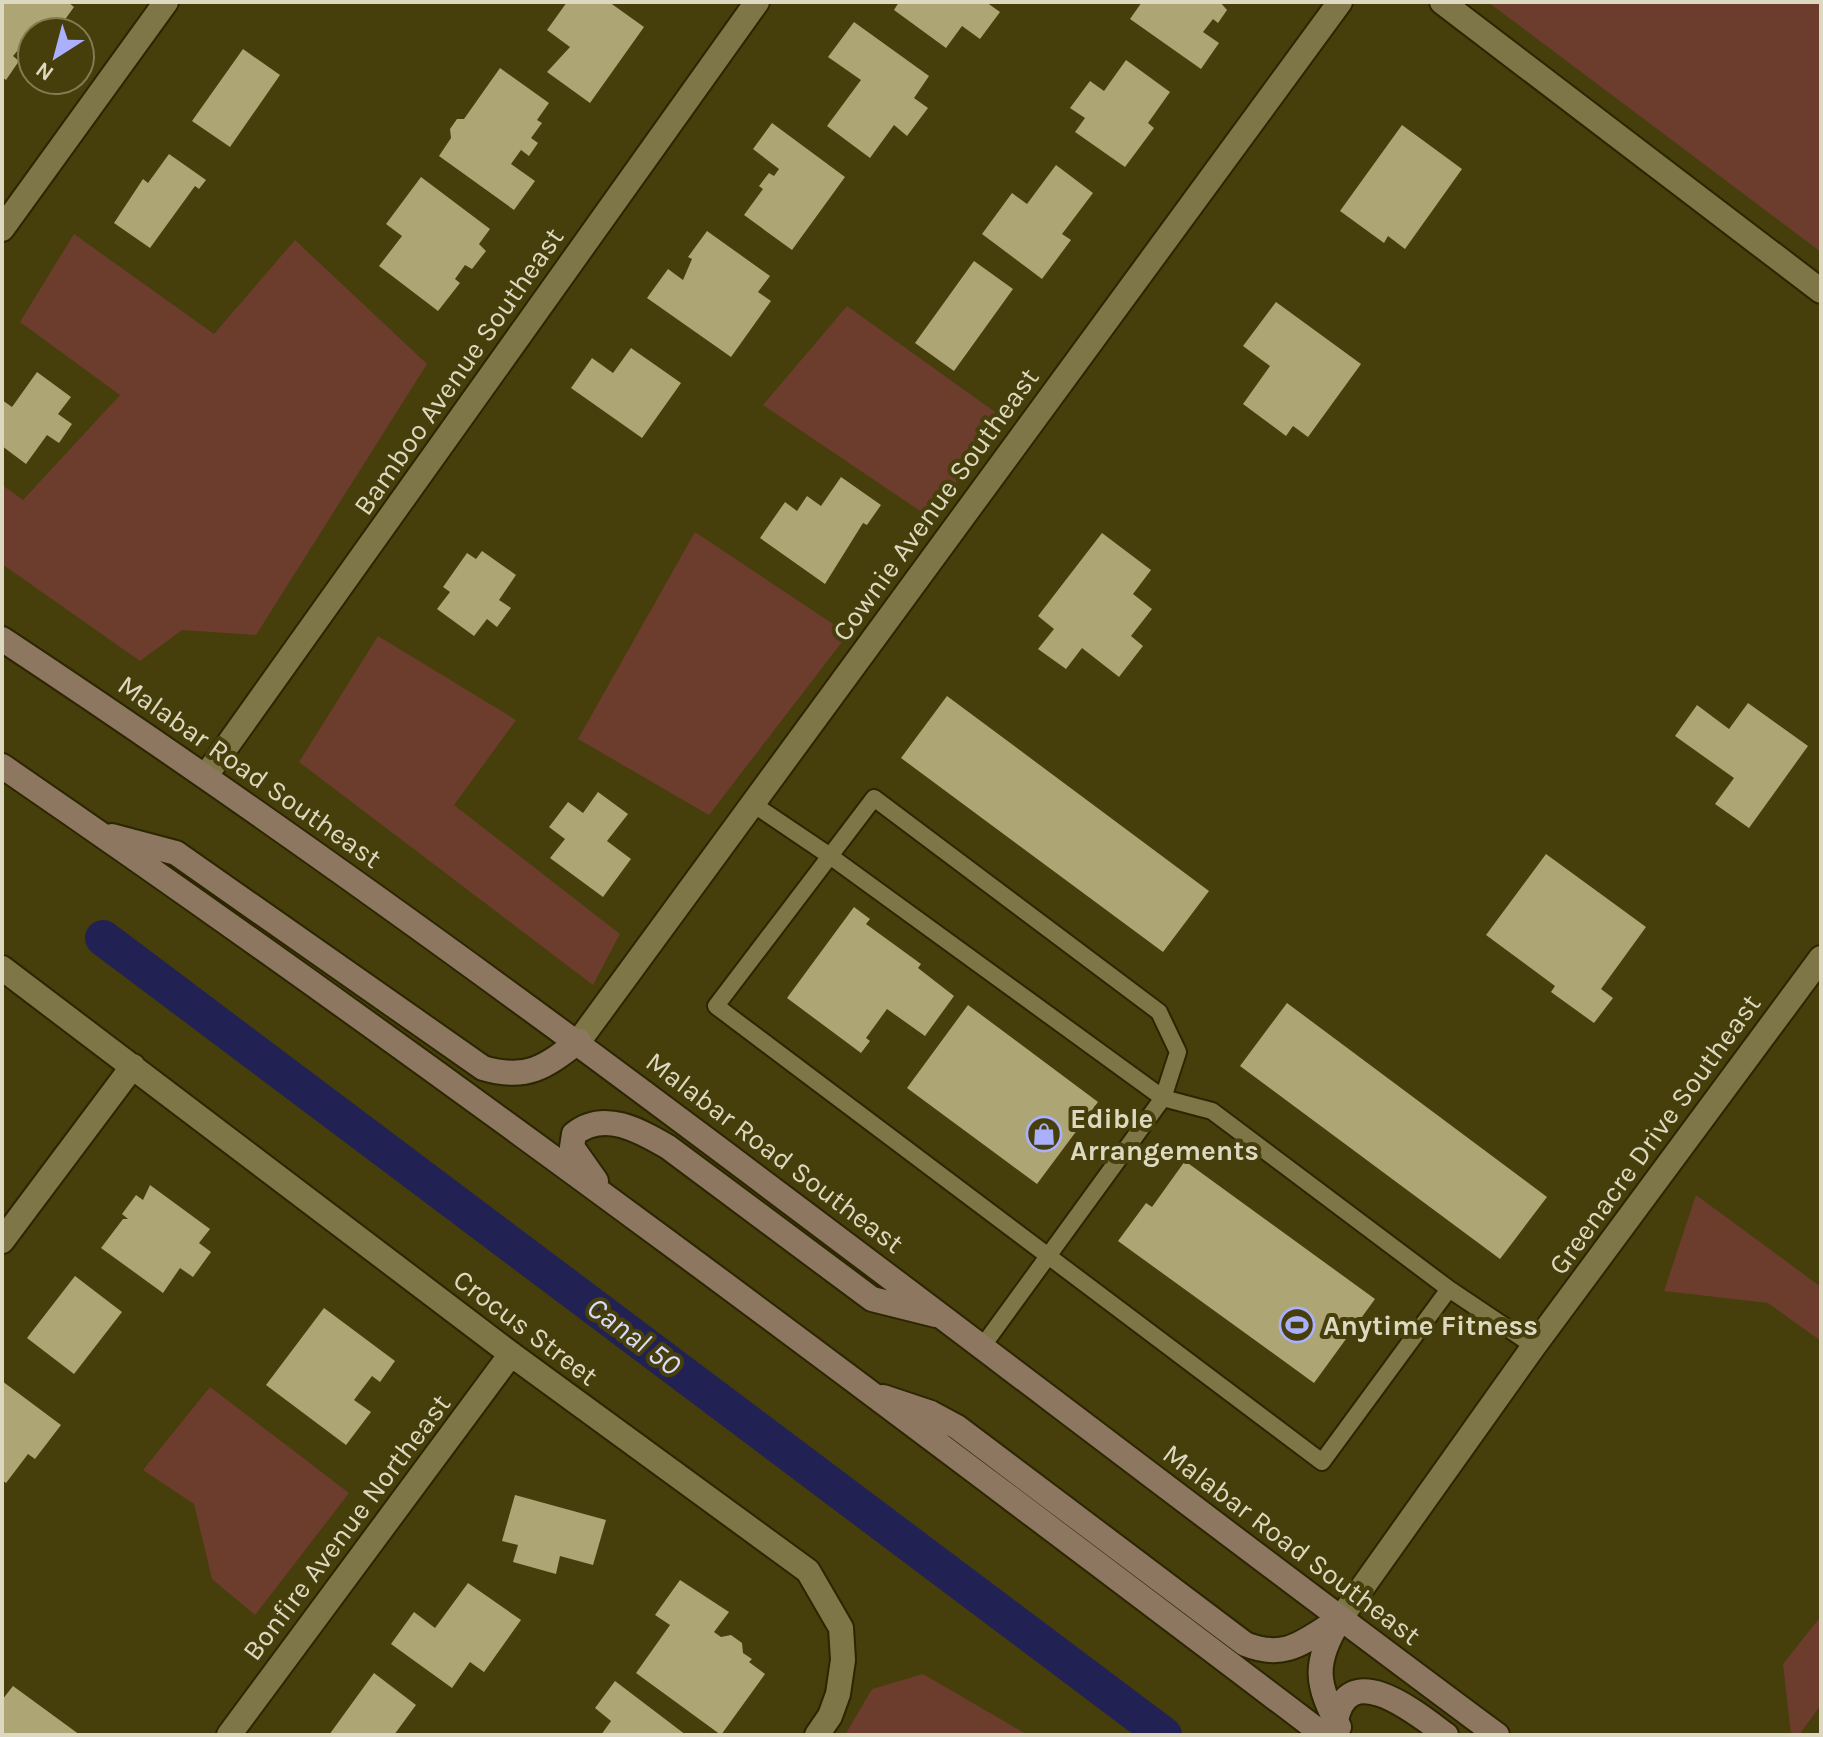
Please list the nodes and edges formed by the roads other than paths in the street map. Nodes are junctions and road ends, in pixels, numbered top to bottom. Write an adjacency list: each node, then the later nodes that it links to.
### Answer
1 (166, 2): 5 (street)
2 (757, 2): 9 (street, Bamboo Avenue Southeast)
3 (1340, 2): 10 (street, Cownie Avenue Southeast)
4 (1442, 2): 6 (street)
5 (2, 229)
6 (1821, 291)
7 (2, 639): 9 (main road, Malabar Road Southeast)
8 (2, 766): 11 (main road)
9 (207, 774): 15 (main road, Malabar Road Southeast)
10 (753, 804): 12 (lane); 15 (street, Cownie Avenue Southeast)
11 (98, 832): 15 (main road); 18 (main road)
12 (830, 856): 17 (lane); 17 (lane); 20 (lane)
13 (1821, 958): 23 (street, Greenacre Drive Southeast)
14 (2, 968): 16 (street, Crocus Street)
15 (579, 1041): 22 (main road, Malabar Road Southeast)
16 (133, 1066): 19 (street); 25 (street, Crocus Street)
17 (1163, 1098): 20 (lane); 21 (lane)
18 (611, 1201): 22 (main road); 26 (main road)
19 (2, 1241)
20 (1048, 1256): 21 (lane); 24 (lane)
21 (1449, 1289): 23 (lane)
22 (942, 1316): 24 (main road, Malabar Road Southeast)
23 (1534, 1346): 27 (street, Greenacre Drive Southeast)
24 (982, 1347): 27 (main road, Malabar Road Southeast)
25 (511, 1354): 29 (street, Bonfire Avenue Northeast); 30 (street, Crocus Street)
26 (861, 1389): 27 (main road); 28 (main road)
27 (1340, 1619): 28 (main road); 32 (main road, Malabar Road Southeast)
28 (1334, 1730): 31 (main road)
29 (229, 1735)
30 (817, 1735)
31 (1446, 1735)
32 (1497, 1735)

